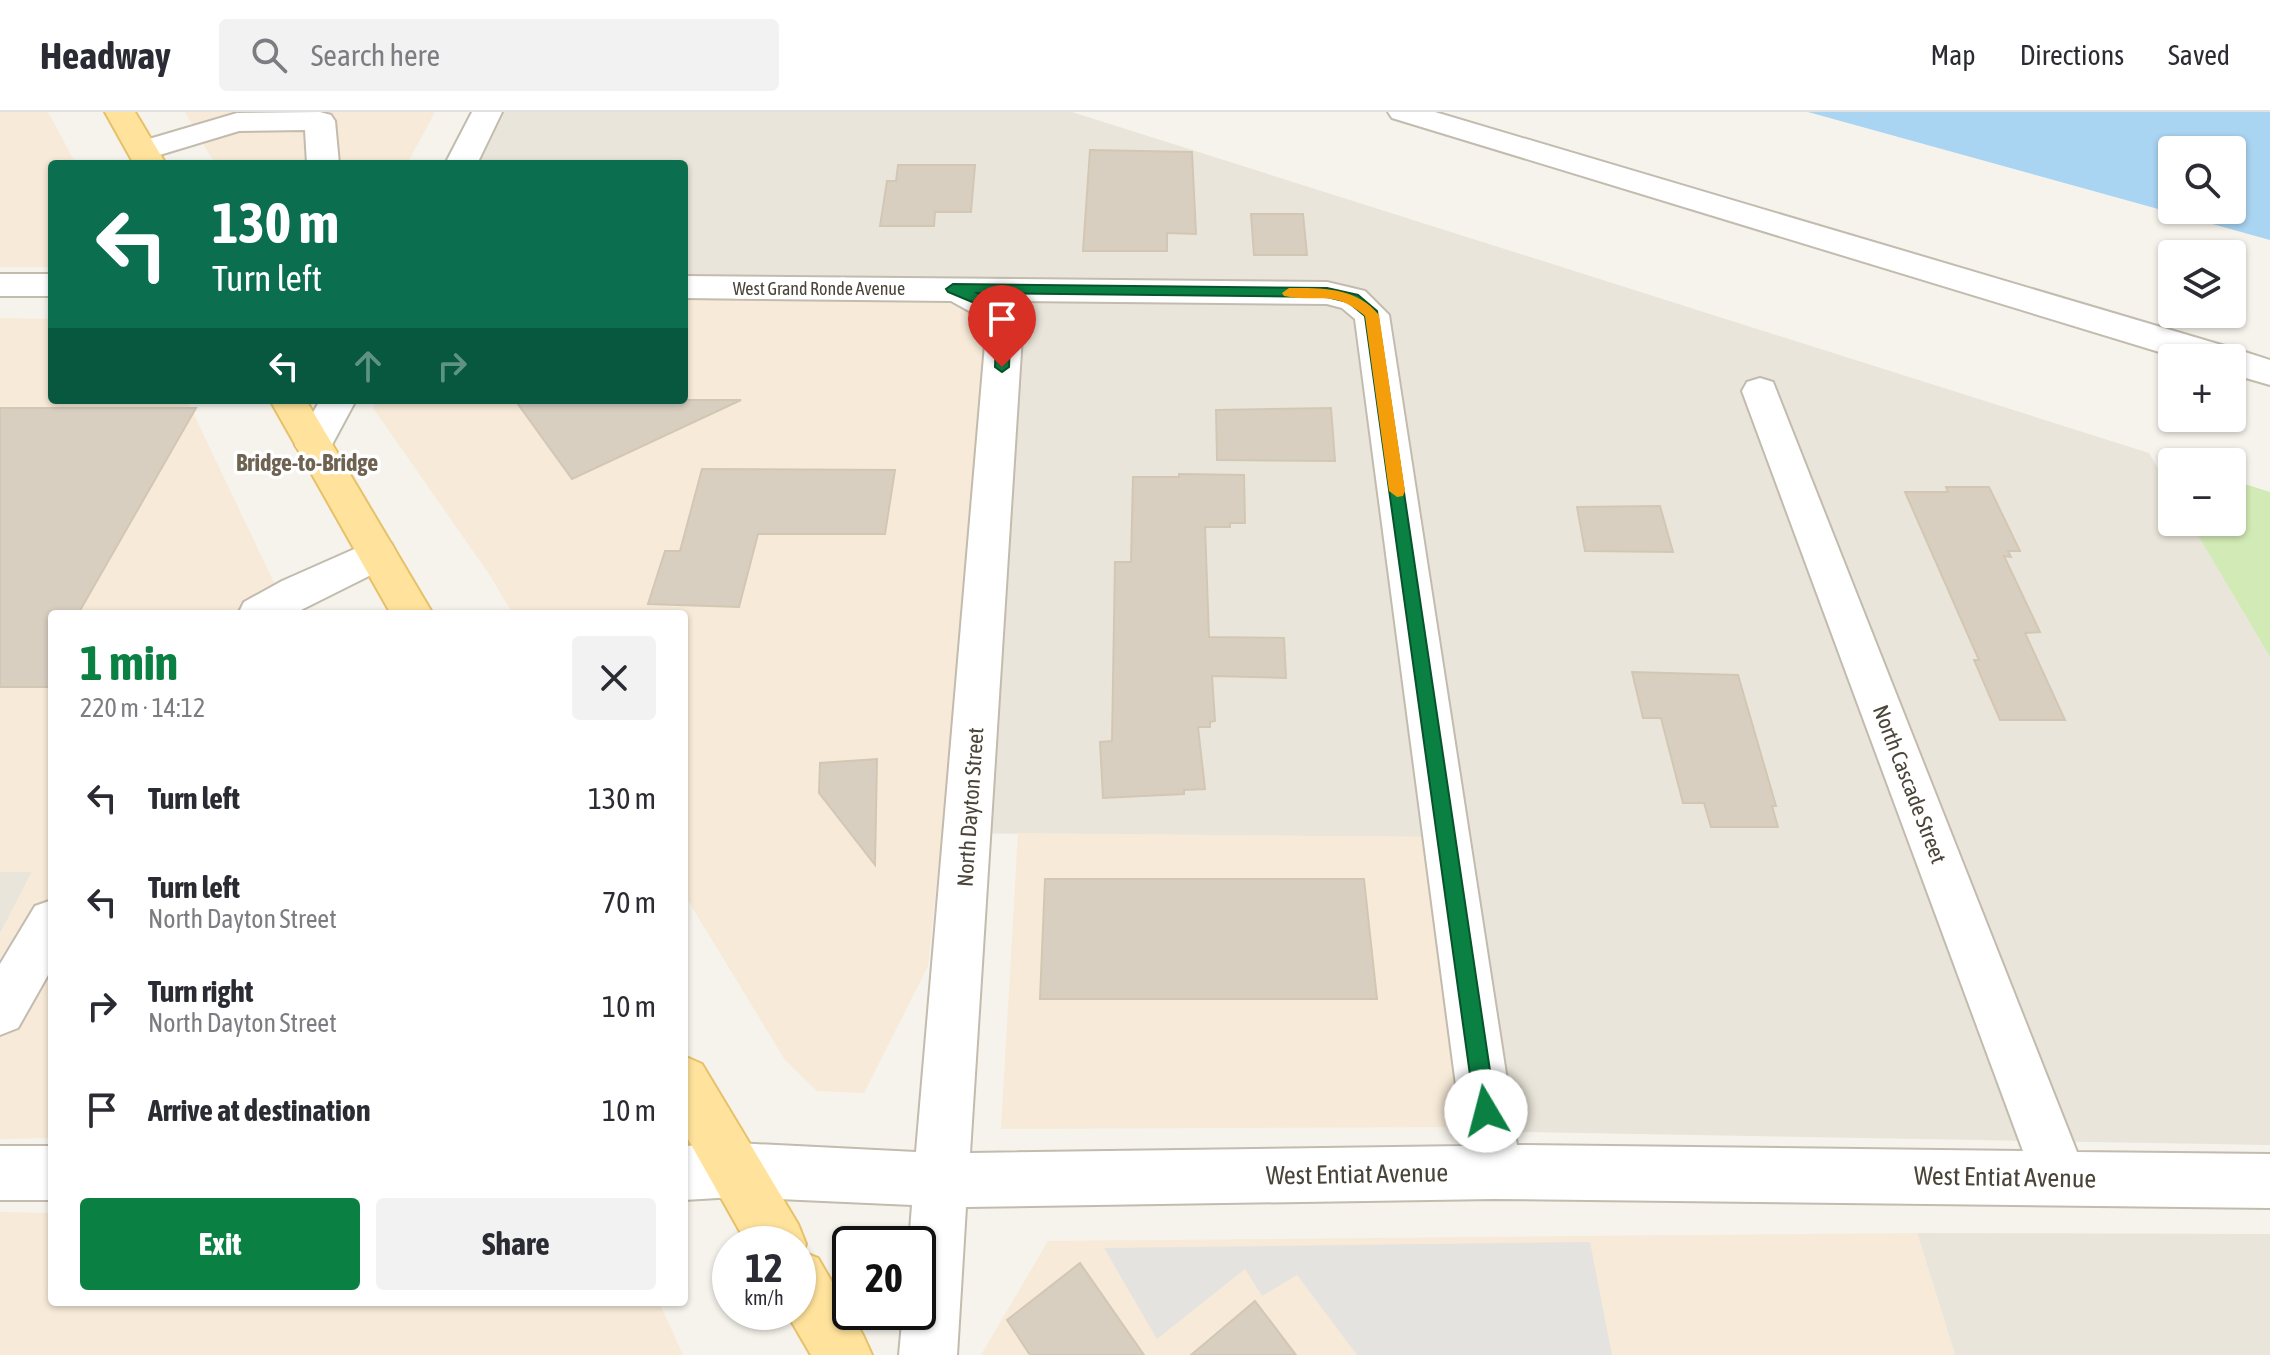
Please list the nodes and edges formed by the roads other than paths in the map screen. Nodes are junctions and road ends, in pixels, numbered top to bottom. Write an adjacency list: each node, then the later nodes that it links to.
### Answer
1 (120, 112): 4 (main road)
2 (487, 112): 6 (street)
3 (1403, 112): 11 (street)
4 (147, 158): 5 (street)
5 (323, 160)
6 (463, 160)
7 (0, 285): 8 (street)
8 (48, 285)
9 (688, 287): 10 (street, West Grand Ronde Avenue)
10 (953, 289): 25 (street, West Grand Ronde Avenue); 29 (street, North Dayton Street)
11 (2174, 344)
12 (2246, 365): 13 (street)
13 (2270, 373)
14 (1760, 391): 28 (street, North Cascade Street)
15 (290, 404): 17 (main road)
16 (336, 404): 17 (street)
17 (314, 445): 18 (main road)
18 (377, 554): 19 (street); 20 (main road)
19 (266, 610)
20 (410, 610)
21 (48, 929): 22 (street)
22 (0, 1011)
23 (688, 1096): 24 (main road)
24 (710, 1171): 29 (street, West Entiat Avenue); 31 (main road)
25 (1494, 1172): 28 (street, West Entiat Avenue); 29 (street, West Entiat Avenue)
26 (0, 1173): 27 (street)
27 (48, 1173)
28 (2060, 1178): 30 (street, West Entiat Avenue)
29 (943, 1180): 34 (street, North Dayton Street)
30 (2270, 1181)
31 (761, 1226)
32 (816, 1309): 33 (main road)
33 (843, 1355)
34 (928, 1355)

